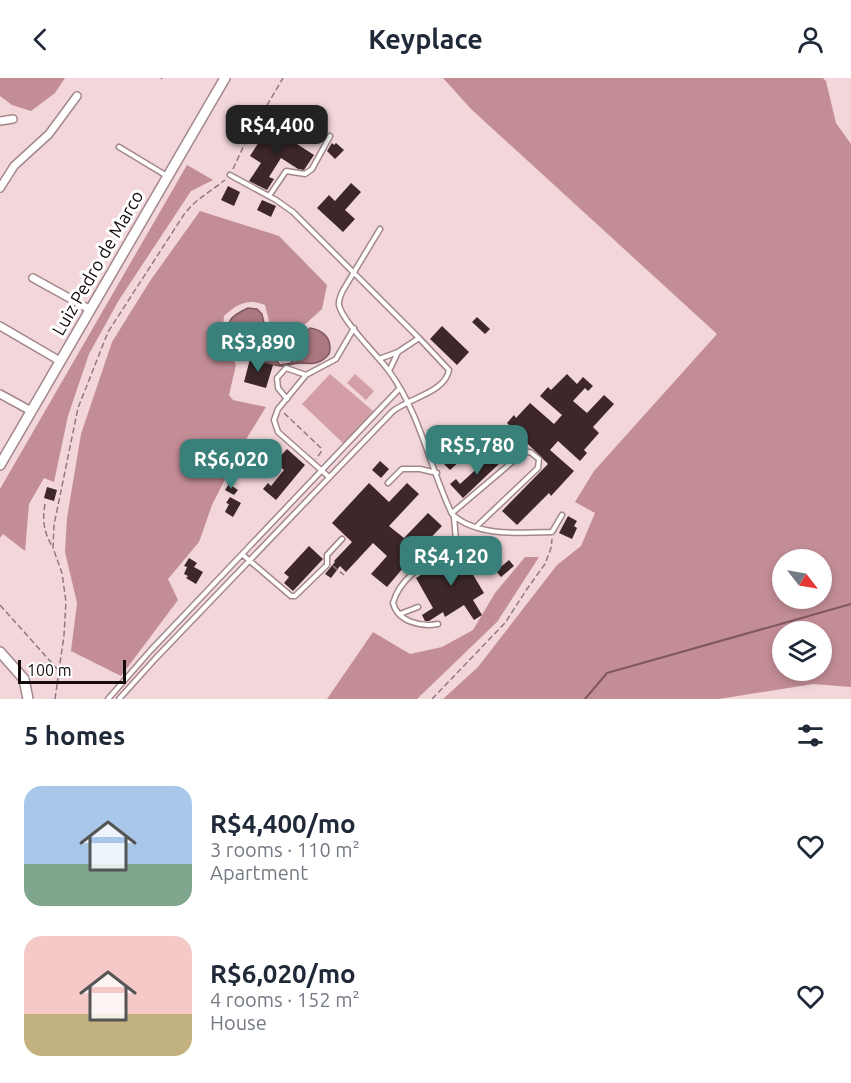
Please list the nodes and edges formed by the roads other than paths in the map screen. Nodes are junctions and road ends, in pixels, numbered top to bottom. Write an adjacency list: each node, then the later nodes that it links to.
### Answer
1 (225, 78): 8 (main road, Luiz Pedro de Marco)
2 (77, 96): 9 (street)
3 (13, 119): 4 (street)
4 (0, 121)
5 (330, 136): 10 (lane)
6 (119, 147): 8 (lane)
7 (230, 175): 10 (lane)
8 (167, 176): 14 (main road, Luiz Pedro de Marco)
9 (0, 188)
10 (269, 196): 12 (lane)
11 (380, 229): 12 (lane)
12 (354, 273): 16 (lane); 17 (lane)
13 (33, 279): 14 (street)
14 (89, 309): 20 (main road, Luiz Pedro de Marco)
15 (0, 326): 20 (street)
16 (354, 328): 19 (lane); 22 (lane)
17 (419, 338): 18 (lane); 26 (lane)
18 (398, 351): 19 (lane); 21 (lane)
19 (380, 359): 21 (lane)
20 (60, 361): 28 (main road, Luiz Pedro de Marco)
21 (389, 371): 23 (lane)
22 (306, 375): 25 (lane); 25 (lane)
23 (399, 389): 26 (lane); 27 (lane)
24 (0, 394): 28 (street)
25 (287, 399): 31 (lane)
26 (407, 401): 29 (lane); 32 (lane)
27 (385, 405): 29 (lane); 31 (lane)
28 (31, 411): 30 (main road, Luiz Pedro de Marco)
29 (392, 412): 33 (lane)
30 (1, 460)
31 (322, 471): 33 (lane); 35 (lane)
32 (437, 473): 34 (lane); 36 (lane)
33 (329, 477): 38 (lane)
34 (388, 483)
35 (285, 511): 38 (lane); 41 (lane)
36 (453, 515): 39 (lane); 39 (lane); 44 (lane)
37 (562, 515): 39 (lane)
38 (291, 517): 42 (lane)
39 (477, 527)
40 (342, 539): 42 (lane)
41 (243, 555): 42 (lane); 48 (lane)
42 (250, 561): 49 (lane)
43 (418, 607): 44 (lane)
44 (399, 614): 45 (lane)
45 (438, 624)
46 (0, 652): 47 (main road)
47 (28, 699)
48 (108, 699)
49 (120, 699)

